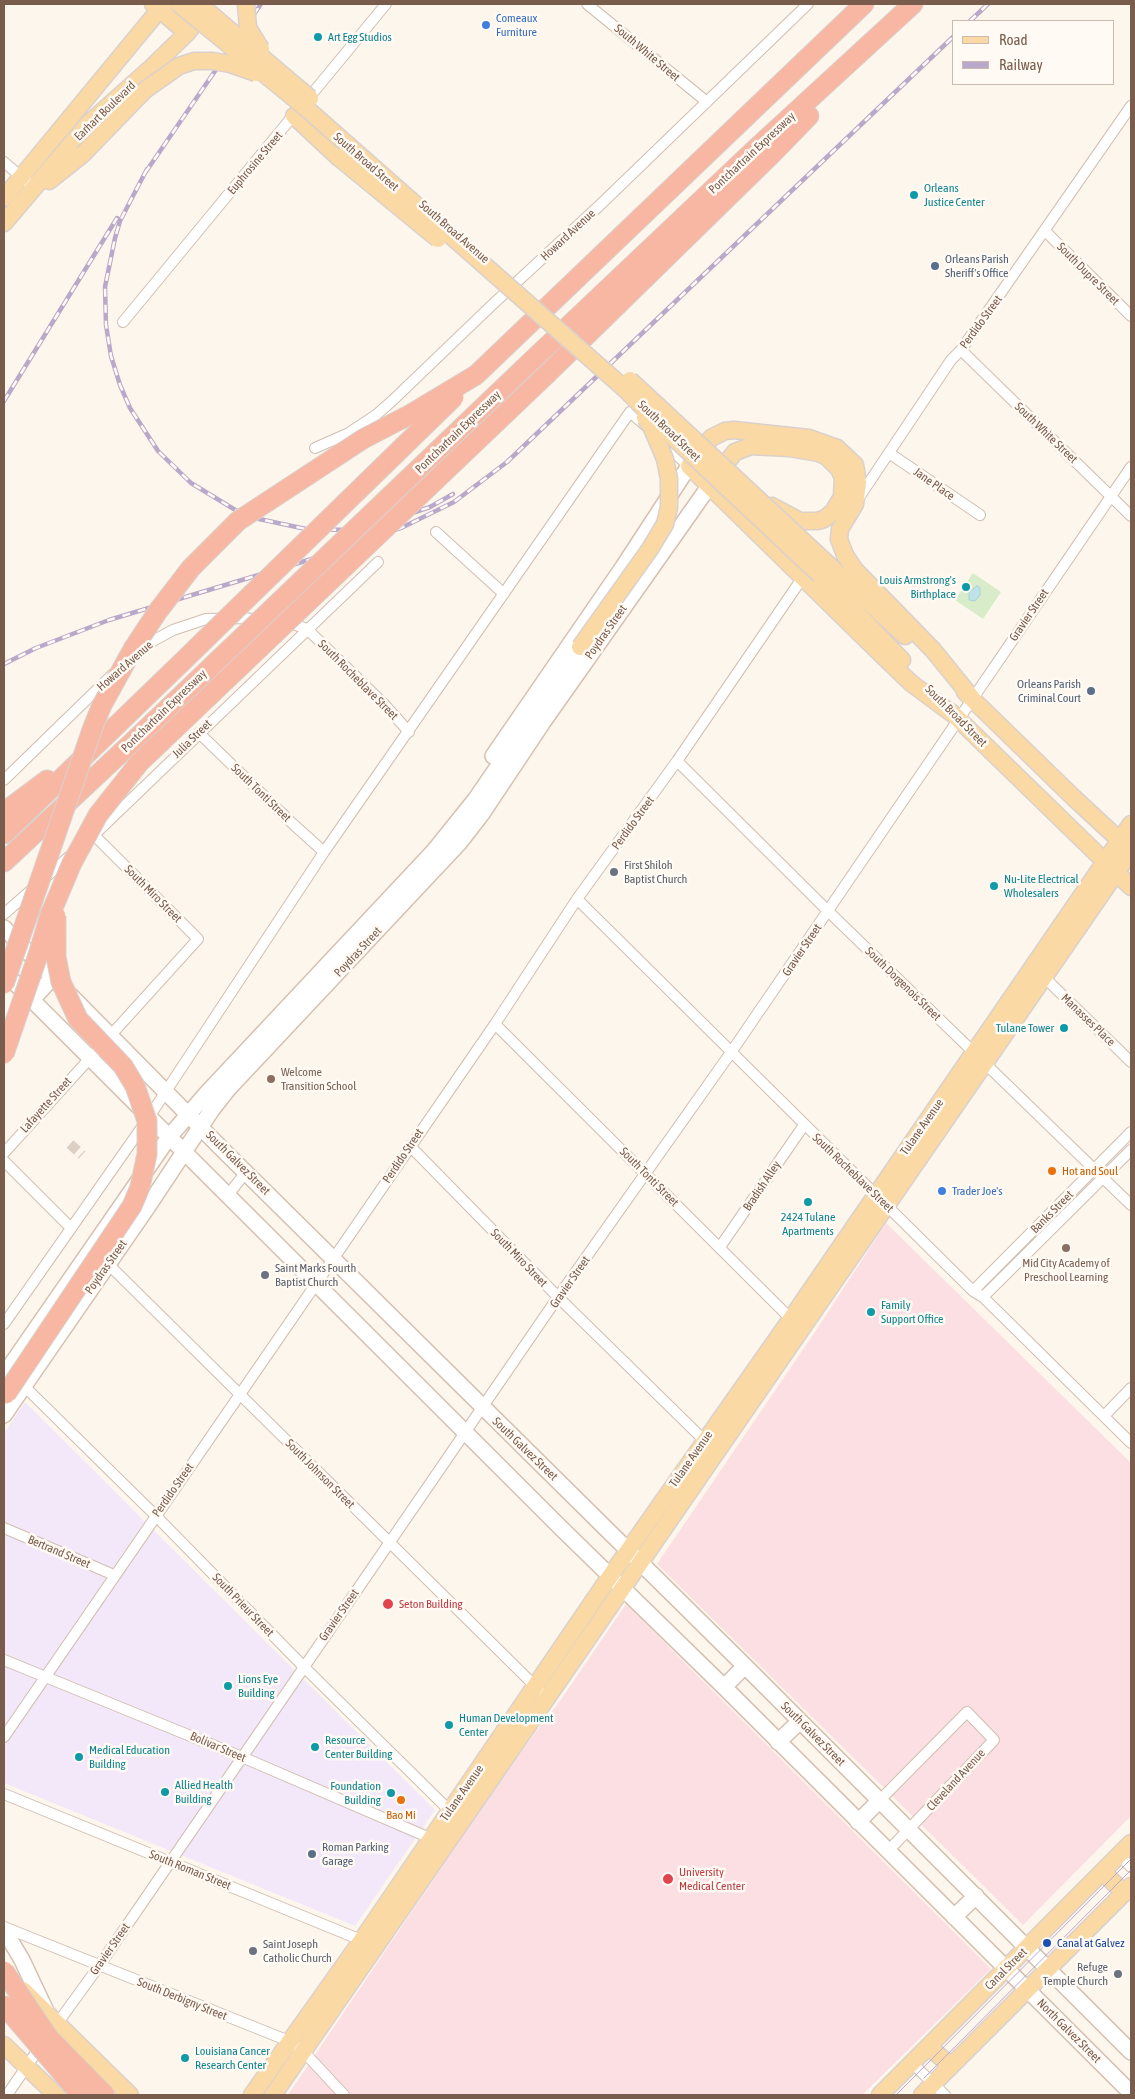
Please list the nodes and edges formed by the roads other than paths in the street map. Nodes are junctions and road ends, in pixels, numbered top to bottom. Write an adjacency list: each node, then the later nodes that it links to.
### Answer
1 (180, 4): 14 (main road, South Broad Street, bridge)
2 (199, 4): 13 (main road, South Broad Street, bridge)
3 (211, 4): 11 (main road, Earhart Boulevard)
4 (246, 4): 13 (main road, bridge)
5 (386, 4): 15 (street, Euphrosine Street)
6 (588, 4): 16 (street, South White Street)
7 (808, 4): 16 (street, Howard Avenue)
8 (864, 4): 29 (highway, Pontchartrain Expressway)
9 (915, 4): 65 (highway, Pontchartrain Expressway, bridge); 73 (highway, bridge)
10 (159, 6): 11 (main road); 20 (main road, Earhart Boulevard)
11 (187, 33): 20 (main road, Earhart Boulevard)
12 (257, 60): 15 (street, South Broad Avenue)
13 (284, 76): 39 (main road, South Broad Street, bridge)
14 (267, 77): 20 (main road, bridge); 27 (main road, South Broad Street, bridge)
15 (306, 101): 18 (street, Euphrosine Street); 24 (street, South Broad Avenue)
16 (707, 102): 24 (street, Howard Avenue)
17 (1130, 112): 23 (street, Perdido Street)
18 (294, 116): 26 (street, Euphrosine Street); 27 (main road, bridge)
19 (4, 162): 20 (street)
20 (30, 183): 21 (main road, Earhart Boulevard); 22 (main road, Earhart Boulevard)
21 (4, 198)
22 (4, 223)
23 (1045, 231): 25 (street, South Dupre Street); 28 (street, Perdido Street)
24 (515, 285): 31 (street, Howard Avenue)
25 (1131, 316)
26 (123, 322)
27 (555, 328): 30 (main road, South Broad Street, bridge)
28 (962, 350): 32 (street, Perdido Street); 38 (street, South White Street)
29 (476, 375): 52 (highway, Pontchartrain Expressway, bridge); 82 (highway, bridge)
30 (625, 389): 45 (main road, South Broad Street, bridge); 49 (main road, bridge)
31 (315, 448)
32 (889, 453): 36 (street, Perdido Street); 41 (street, Jane Place)
33 (689, 466): 34 (main road); 37 (main road); 47 (street, South Broad Street); 67 (street)
34 (855, 466): 36 (street); 40 (main road)
35 (1131, 467): 38 (street, Gravier Street)
36 (879, 468): 40 (street, Perdido Street)
37 (710, 485): 39 (main road); 46 (main road); 98 (street, Poydras Street)
38 (1111, 496): 42 (street, South White Street); 50 (street, Gravier Street)
39 (760, 498): 45 (main road, South Broad Street, bridge)
40 (854, 504): 50 (main road)
41 (980, 515)
42 (1131, 516)
43 (436, 532): 47 (street)
44 (378, 562): 48 (street, Julia Street)
45 (825, 570): 50 (main road, South Broad Street); 51 (main road, South Broad Street)
46 (803, 577): 51 (main road); 57 (street, Perdido Street)
47 (504, 594): 54 (street)
48 (306, 629): 53 (street, Julia Street); 54 (street, South Rocheblave Street); 58 (street, Howard Avenue)
49 (580, 647): 67 (street)
50 (972, 698): 51 (street, Gravier Street); 55 (main road, South Broad Street)
51 (958, 718): 56 (main road, South Broad Street); 75 (street, Gravier Street)
52 (110, 732): 60 (highway); 63 (highway, Pontchartrain Expressway)
53 (199, 732): 64 (street, Julia Street); 68 (street, South Tonti Street)
54 (409, 732): 68 (street)
55 (1016, 741): 56 (main road); 59 (main road, South Broad Street)
56 (1000, 758): 61 (main road, South Broad Street)
57 (677, 762): 74 (street, Perdido Street); 75 (street, South Dorgenois Street)
58 (4, 780)
59 (1074, 798): 61 (main road); 66 (main road, South Broad Street)
60 (4, 812)
61 (1060, 818): 70 (main road, South Broad Street)
62 (1131, 824): 66 (main road, Tulane Avenue)
63 (4, 834)
64 (94, 835): 76 (street, Julia Street); 78 (street, South Miro Street)
65 (20, 848): 69 (highway, Pontchartrain Expressway); 71 (highway)
66 (1128, 848): 70 (main road, Tulane Avenue)
67 (434, 851): 95 (street, Poydras Street)
68 (324, 852): 94 (street)
69 (4, 862)
70 (1111, 867): 72 (main road, South Broad Street); 81 (main road, Tulane Avenue); 89 (main road, Tulane Avenue)
71 (4, 868)
72 (1131, 887)
73 (59, 893): 90 (highway, bridge); 128 (highway, bridge)
74 (577, 899): 85 (street, Perdido Street); 88 (street, South Rocheblave Street)
75 (828, 912): 88 (street, Gravier Street); 89 (street, South Dorgenois Street)
76 (4, 914)
77 (4, 928): 80 (street, South Galvez Street)
78 (185, 953): 86 (street, Lafayette Street)
79 (4, 972): 83 (street)
80 (53, 977): 83 (street); 84 (street, South Galvez Street)
81 (1045, 978): 92 (street, Manasses Place); 93 (main road, Tulane Avenue)
82 (4, 984)
83 (31, 1001): 87 (street)
84 (94, 1021): 86 (street, South Galvez Street); 87 (street)
85 (495, 1024): 101 (street, Perdido Street); 108 (street, South Tonti Street)
86 (109, 1035): 91 (street, Lafayette Street); 94 (street, South Galvez Street)
87 (72, 1041): 91 (street)
88 (732, 1052): 97 (street, South Rocheblave Street); 108 (street, Gravier Street)
89 (974, 1052): 93 (street, South Dorgenois Street); 111 (main road, Tulane Avenue)
90 (4, 1054)
91 (89, 1057): 96 (street); 104 (street, Lafayette Street)
92 (1131, 1062)
93 (986, 1064): 106 (street, South Dorgenois Street); 111 (main road, Tulane Avenue)
94 (165, 1092): 95 (street, South Galvez Street); 96 (street)
95 (188, 1114): 98 (street, South Galvez Street); 100 (street, Poydras Street)
96 (149, 1117): 100 (street); 113 (street)
97 (804, 1125): 111 (street, South Rocheblave Street); 114 (street, Bradish Alley)
98 (200, 1126): 103 (street, Poydras Street); 107 (street, South Galvez Street)
99 (1131, 1132): 106 (street, Banks Street)
100 (169, 1137): 103 (street); 115 (street, Poydras Street)
101 (410, 1146): 116 (street, Perdido Street); 120 (street, South Miro Street)
102 (1131, 1150): 109 (street, Banks Street)
103 (183, 1151): 110 (street); 117 (street, Poydras Street)
104 (4, 1153)
105 (4, 1161): 113 (street)
106 (1094, 1169): 109 (street, South Dorgenois Street); 119 (street, Banks Street)
107 (246, 1172): 110 (street); 116 (street, South Galvez Street)
108 (646, 1174): 114 (street, South Tonti Street); 120 (street, Gravier Street)
109 (1103, 1178): 112 (street, South Dorgenois Street); 121 (street, Banks Street)
110 (228, 1195): 118 (street)
111 (881, 1200): 119 (street, South Rocheblave Street); 123 (main road, Tulane Avenue)
112 (1131, 1205)
113 (70, 1227): 122 (street)
114 (720, 1247): 123 (street, South Tonti Street)
115 (92, 1248): 117 (street, South Johnson Street); 124 (street, Poydras Street)
116 (334, 1259): 118 (street, Perdido Street); 129 (street, South Galvez Street)
117 (108, 1264): 125 (street, Poydras Street); 127 (street, South Johnson Street)
118 (317, 1284): 127 (street, Perdido Street); 132 (street)
119 (973, 1291): 121 (street, South Rocheblave Street)
120 (558, 1297): 129 (street, Gravier Street); 134 (street, South Miro Street)
121 (983, 1298): 131 (street, South Rocheblave Street)
122 (4, 1324)
123 (796, 1325): 134 (main road, Tulane Avenue)
124 (4, 1375)
125 (24, 1386): 130 (street, Poydras Street); 135 (street, South Prieur Street)
126 (1131, 1388): 131 (street)
127 (240, 1393): 135 (street, Perdido Street); 137 (street, South Johnson Street)
128 (5, 1396)
129 (482, 1407): 132 (street, Gravier Street); 138 (street, South Galvez Street)
130 (4, 1415)
131 (1104, 1416): 133 (street, South Rocheblave Street)
132 (466, 1432): 137 (street, Gravier Street); 141 (street)
133 (1131, 1443)
134 (710, 1446): 138 (main road, Tulane Avenue); 139 (main road, Tulane Avenue)
135 (155, 1515): 140 (street, Perdido Street); 144 (street, South Prieur Street)
136 (4, 1528): 140 (street, Bertrand Street)
137 (390, 1543): 144 (street, Gravier Street); 147 (street, South Johnson Street)
138 (628, 1550): 139 (street, South Galvez Street); 141 (main road, Tulane Avenue)
139 (640, 1562): 142 (main road, Tulane Avenue); 145 (street, South Galvez Street)
140 (114, 1575): 146 (street, Perdido Street)
141 (611, 1575): 142 (street); 147 (main road, Tulane Avenue)
142 (623, 1587): 148 (street); 149 (main road, Tulane Avenue)
143 (4, 1660): 146 (street, Bolivar Street)
144 (303, 1666): 153 (street, Gravier Street); 156 (street, South Prieur Street)
145 (745, 1666): 148 (street); 150 (street, South Galvez Street)
146 (44, 1677): 151 (street, Perdido Street); 153 (street, Bolivar Street)
147 (536, 1686): 149 (street, South Johnson Street); 156 (main road, Tulane Avenue)
148 (724, 1687): 152 (street)
149 (547, 1700): 158 (main road, Tulane Avenue)
150 (800, 1721): 152 (street); 155 (street, South Galvez Street)
151 (4, 1736)
152 (778, 1742): 157 (street)
153 (242, 1757): 160 (street, Bolivar Street); 164 (street, Gravier Street)
154 (4, 1794): 164 (street, South Roman Street)
155 (880, 1800): 157 (street); 159 (street, South Galvez Street); 159 (street, Cleveland Avenue)
156 (450, 1811): 158 (street, South Prieur Street); 160 (main road, Tulane Avenue)
157 (858, 1822): 162 (street)
158 (462, 1823): 172 (main road, Tulane Avenue)
159 (909, 1830): 162 (street, Cleveland Avenue); 168 (street, South Galvez Street)
160 (430, 1838): 172 (main road, Tulane Avenue)
161 (1131, 1843): 163 (main road, Canal Street)
162 (888, 1851): 169 (street)
163 (1119, 1855): 165 (street); 166 (main road, Canal Street)
164 (170, 1862): 172 (street, South Roman Street); 174 (street, Gravier Street)
165 (1131, 1867)
166 (1103, 1872): 167 (main road); 173 (main road, Canal Street)
167 (1128, 1889): 175 (main road)
168 (976, 1896): 169 (street); 173 (street, South Galvez Street)
169 (954, 1917): 176 (street)
170 (4, 1927): 174 (street, South Derbigny Street)
171 (4, 1932): 180 (street)
172 (369, 1944): 182 (main road, Tulane Avenue); 185 (main road, Tulane Avenue)
173 (1027, 1948): 175 (street, South Galvez Street); 176 (main road, Canal Street)
174 (99, 1966): 180 (street, Gravier Street); 182 (street, South Derbigny Street)
175 (1047, 1968): 178 (main road); 186 (street)
176 (1006, 1969): 178 (street, North Galvez Street); 184 (main road, Canal Street)
177 (4, 1972): 180 (main road); 195 (highway, bridge)
178 (1026, 1990): 189 (main road); 191 (street, North Galvez Street)
179 (4, 2005): 192 (highway, bridge)
180 (52, 2019): 188 (street, Gravier Street); 196 (main road)
181 (4, 2020): 192 (highway, bridge)
182 (289, 2042): 185 (street, South Derbigny Street); 197 (main road, Tulane Avenue)
183 (4, 2045): 188 (main road)
184 (929, 2046): 187 (main road, Canal Street); 189 (main road)
185 (304, 2052): 198 (main road, Tulane Avenue); 199 (street, South Derbigny Street)
186 (1131, 2052)
187 (912, 2063): 190 (street); 200 (main road, Canal Street)
188 (26, 2066): 193 (street, Gravier Street); 194 (main road)
189 (950, 2066): 190 (main road)
190 (934, 2092)
191 (1131, 2093)
192 (81, 2094)
193 (7, 2095)
194 (56, 2095)
195 (105, 2095)
196 (130, 2095)
197 (252, 2095)
198 (273, 2095)
199 (344, 2095)
200 (880, 2095)

